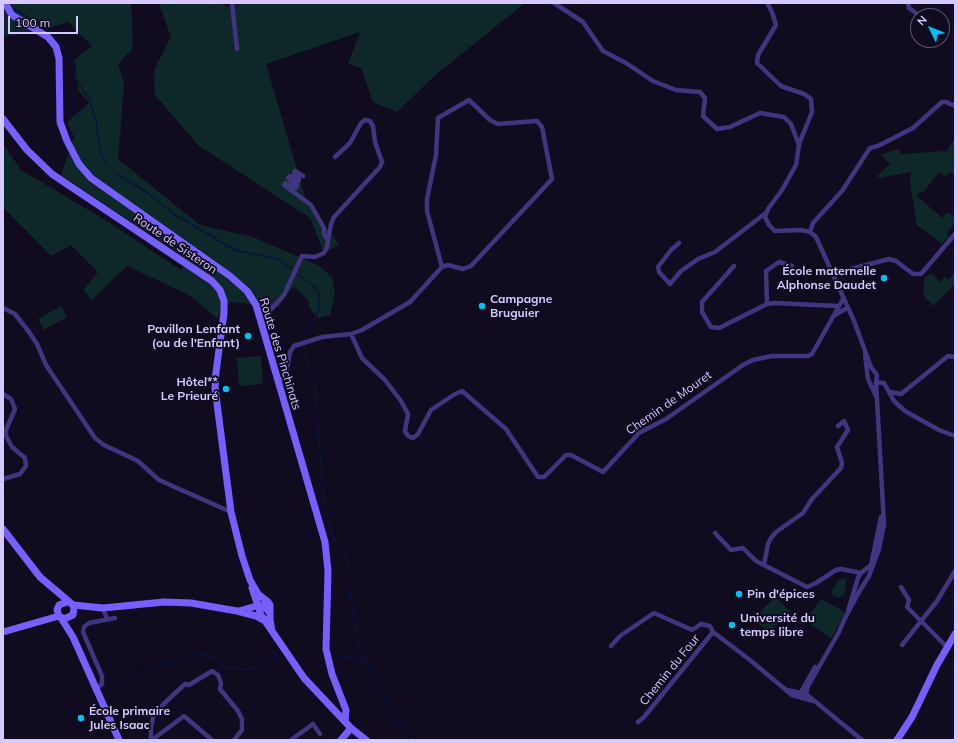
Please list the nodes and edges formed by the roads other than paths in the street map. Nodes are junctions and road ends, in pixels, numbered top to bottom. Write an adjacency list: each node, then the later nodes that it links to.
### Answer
1 (232, 3): 5 (street)
2 (554, 3): 8 (street)
3 (767, 3): 8 (street)
4 (6, 6): 26 (main road, Route des Pinchinats)
5 (237, 49)
6 (955, 106): 12 (street)
7 (3, 119): 38 (main road, Route de Sisteron)
8 (799, 145): 11 (street)
9 (335, 157): 14 (street)
10 (304, 176): 14 (street)
11 (767, 212): 12 (street); 15 (street)
12 (810, 232): 19 (street)
13 (955, 234): 19 (street)
14 (328, 240): 26 (street)
15 (679, 243)
16 (734, 266): 21 (street)
17 (792, 266): 21 (street)
18 (442, 267): 18 (street); 27 (street)
19 (832, 274): 20 (street)
20 (843, 299): 22 (street); 24 (street)
21 (767, 304): 22 (street)
22 (838, 306): 25 (street)
23 (3, 308): 38 (street)
24 (847, 308): 25 (street); 28 (street)
25 (835, 314): 27 (street, Chemin de Mouret)
26 (260, 319): 31 (main road, Route des Pinchinats)
27 (351, 334): 31 (street)
28 (864, 350): 30 (street); 34 (street)
29 (955, 357): 32 (street)
30 (876, 382): 32 (street); 34 (street)
31 (278, 384): 75 (main road, Route des Pinchinats)
32 (890, 392): 36 (street)
33 (3, 394): 37 (street)
34 (877, 400): 44 (street)
35 (838, 426): 41 (street)
36 (955, 436)
37 (3, 479)
38 (231, 512): 45 (main road, Route de Sisteron)
39 (3, 529): 48 (main road)
40 (715, 533): 41 (street)
41 (764, 565): 42 (street)
42 (848, 570): 44 (street); 46 (street)
43 (955, 571): 58 (street)
44 (865, 573): 46 (street); 47 (street)
45 (250, 580): 50 (main road, Route de Sisteron); 52 (main road, Route de Sisteron)
46 (857, 581): 47 (street); 57 (street)
47 (862, 587): 57 (street)
48 (51, 588): 53 (main road); 55 (main road)
49 (901, 588): 58 (street)
50 (256, 607): 52 (main road); 54 (main road); 56 (main road, Route de Sisteron)
51 (104, 608): 53 (main road); 54 (main road); 69 (street)
52 (269, 608): 56 (main road); 60 (main road, Route de Sisteron)
53 (71, 609): 55 (main road); 55 (main road); 64 (main road)
54 (237, 611): 56 (main road)
55 (59, 612): 59 (main road); 61 (main road); 64 (main road)
56 (261, 618): 60 (main road, Route de Sisteron)
57 (844, 620): 67 (street)
58 (921, 621): 65 (street); 68 (street)
59 (3, 627)
60 (272, 631): 75 (main road, Route de Sisteron)
61 (3, 632)
62 (713, 632): 66 (street); 70 (street, Chemin du Four); 76 (street, Chemin du Four)
63 (955, 634): 68 (main road)
64 (73, 637): 69 (main road)
65 (902, 645)
66 (611, 646)
67 (831, 647): 71 (street); 72 (street)
68 (947, 647): 78 (main road)
69 (95, 690): 82 (main road)
70 (787, 690): 71 (street); 73 (street, Chemin du Four)
71 (800, 692): 72 (street); 73 (street)
72 (806, 694): 73 (street); 74 (street)
73 (799, 698): 74 (street)
74 (813, 701): 81 (street)
75 (345, 721): 77 (main road, Route de Sisteron)
76 (638, 722)
77 (351, 728): 86 (main road); 87 (main road, Route de Sisteron)
78 (901, 733): 88 (main road); 89 (main road)
79 (320, 734): 85 (street)
80 (237, 739): 83 (street)
81 (861, 739)
82 (118, 740)
83 (151, 740): 84 (street)
84 (212, 740)
85 (291, 740)
86 (341, 740)
87 (366, 740)
88 (892, 740)
89 (896, 740)

